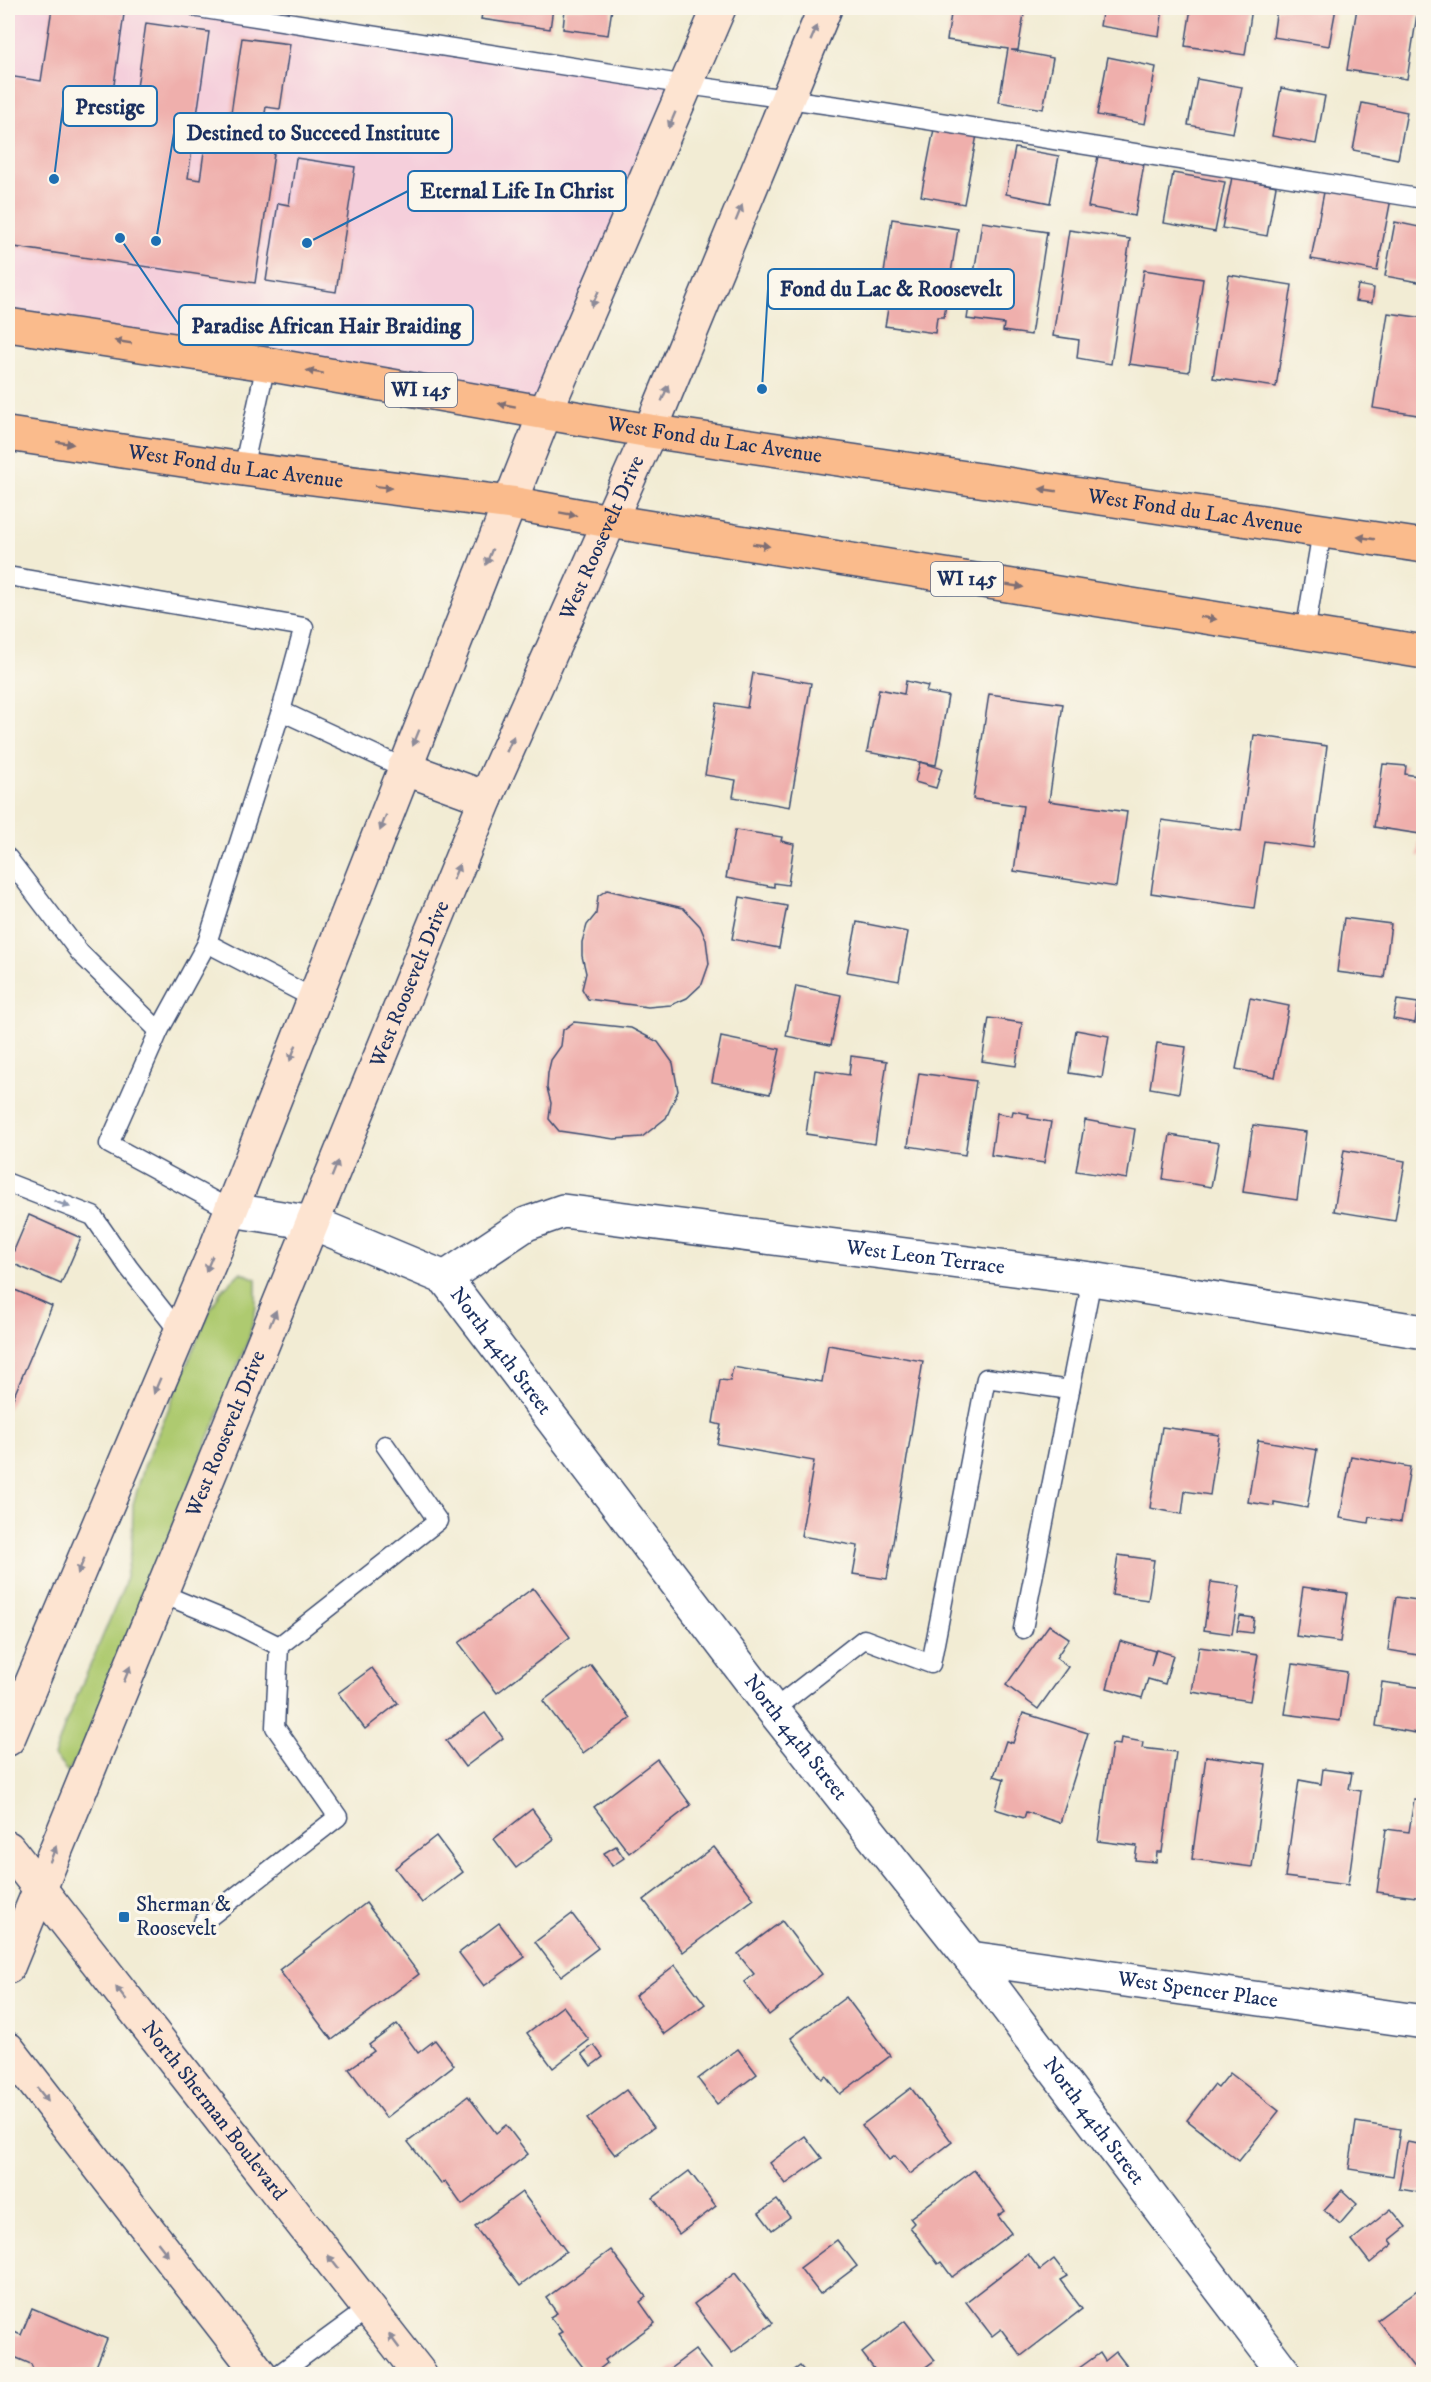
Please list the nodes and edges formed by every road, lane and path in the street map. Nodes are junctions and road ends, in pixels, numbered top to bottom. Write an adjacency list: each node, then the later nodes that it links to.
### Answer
1 (198, 8): 4 (lane)
2 (719, 8): 4 (street)
3 (825, 8): 5 (street, West Roosevelt Drive, one-way to 3)
4 (687, 85): 5 (lane); 9 (street, one-way to 9)
5 (786, 98): 6 (lane); 10 (street, West Roosevelt Drive, one-way to 5)
6 (1424, 199)
7 (8, 325): 8 (main road, West Fond du Lac Avenue / WI 145, one-way to 7)
8 (266, 364): 9 (main road, West Fond du Lac Avenue / WI 145, one-way to 8); 12 (lane)
9 (546, 411): 10 (main road, West Fond du Lac Avenue / WI 145); 13 (street)
10 (650, 431): 14 (street, West Roosevelt Drive); 15 (main road, West Fond du Lac Avenue / WI 145, one-way to 10)
11 (8, 434): 12 (main road, West Fond du Lac Avenue / WI 145, one-way to 12)
12 (243, 469): 13 (main road, West Fond du Lac Avenue / WI 145, one-way to 13)
13 (511, 503): 14 (main road, West Fond du Lac Avenue / WI 145, one-way to 14); 21 (street, one-way to 21)
14 (609, 521): 18 (main road, West Fond du Lac Avenue / WI 145, one-way to 18); 22 (street, West Roosevelt Drive, one-way to 14)
15 (1322, 531): 16 (main road, West Fond du Lac Avenue / WI 145, one-way to 15); 18 (lane)
16 (1424, 546)
17 (8, 576): 20 (lane)
18 (1305, 633): 19 (main road, West Fond du Lac Avenue / WI 145)
19 (1424, 652)
20 (281, 711): 21 (lane); 24 (lane)
21 (404, 768): 22 (street); 25 (street, one-way to 25)
22 (486, 798): 29 (street, West Roosevelt Drive, one-way to 22)
23 (8, 858): 26 (lane)
24 (207, 943): 25 (lane); 26 (lane)
25 (315, 999): 28 (street, one-way to 28)
26 (159, 1031): 28 (lane)
27 (8, 1183): 33 (lane, one-way to 33)
28 (231, 1210): 29 (street, North 44th Street); 33 (street, one-way to 33)
29 (313, 1223): 30 (street, North 44th Street); 36 (street, West Roosevelt Drive, one-way to 29)
30 (445, 1278): 31 (street, West Leon Terrace); 39 (street, North 44th Street)
31 (1092, 1279): 32 (street, West Leon Terrace); 34 (lane)
32 (1424, 1332)
33 (180, 1333): 40 (street, one-way to 40)
34 (1070, 1390): 37 (lane); 39 (lane)
35 (385, 1445): 38 (lane)
36 (160, 1593): 38 (lane); 42 (street, West Roosevelt Drive, one-way to 36)
37 (1023, 1629)
38 (279, 1646): 43 (lane)
39 (773, 1710): 44 (street, North 44th Street)
40 (8, 1739)
41 (8, 1848): 42 (street, North Sherman Boulevard)
42 (38, 1889): 45 (street, West Roosevelt Drive); 48 (street, North Sherman Boulevard, one-way to 42)
43 (203, 1922)
44 (970, 1958): 46 (street, West Spencer Place); 52 (street, North 44th Street)
45 (8, 1967)
46 (1424, 2022)
47 (8, 2049): 49 (street, one-way to 49)
48 (369, 2308): 50 (lane); 51 (street, North Sherman Boulevard, one-way to 48)
49 (260, 2374)
50 (279, 2374)
51 (420, 2374)
52 (1285, 2374)

